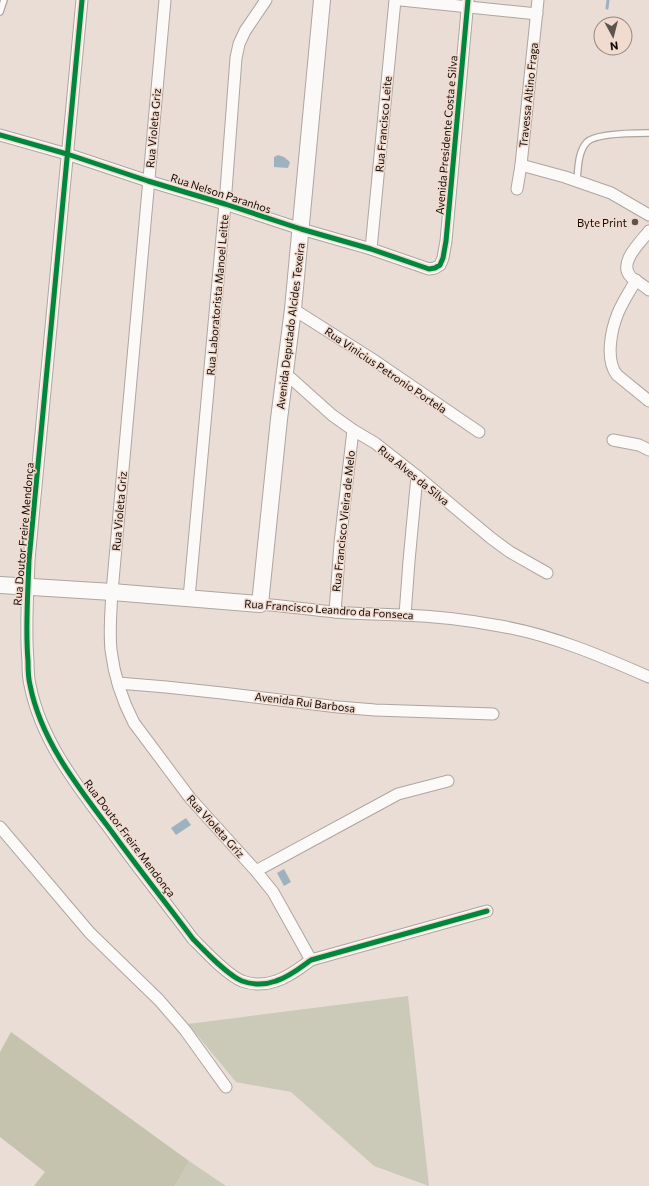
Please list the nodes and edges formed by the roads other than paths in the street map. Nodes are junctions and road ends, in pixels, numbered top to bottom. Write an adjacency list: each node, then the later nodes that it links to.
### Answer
1 (4, 0): 10 (lane)
2 (82, 0): 14 (street, Rua Doutor Freire Mendonça)
3 (165, 0): 16 (street, Rua Violeta Griz)
4 (266, 0): 19 (street, Rua Laboratorista Manoel Leitte)
5 (322, 0): 21 (main road, Avenida Deputado Alcides Texeira)
6 (395, 0): 23 (street, Rua Francisco Leite)
7 (401, 0): 9 (street)
8 (538, 0): 11 (street, Travessa Altino Fraga)
9 (468, 3): 11 (street); 24 (street, Avenida Presidente Costa e Silva)
10 (0, 12)
11 (537, 14): 15 (street, Travessa Altino Fraga)
12 (649, 133): 17 (lane)
13 (0, 135): 14 (street, Rua Nelson Paranhos)
14 (67, 154): 16 (street, Rua Nelson Paranhos); 37 (street, Rua Doutor Freire Mendonça)
15 (521, 165): 17 (street); 18 (street, Travessa Altino Fraga)
16 (148, 181): 19 (street, Rua Nelson Paranhos); 38 (street, Rua Violeta Griz)
17 (577, 181): 20 (street)
18 (517, 189)
19 (225, 204): 21 (street, Rua Nelson Paranhos); 39 (street, Rua Laboratorista Manoel Leitte)
20 (649, 215)
21 (301, 229): 23 (street, Rua Nelson Paranhos); 27 (main road, Avenida Deputado Alcides Texeira)
22 (649, 231): 25 (street)
23 (371, 249): 24 (street, Rua Nelson Paranhos)
24 (435, 268)
25 (636, 280): 26 (street); 29 (street)
26 (649, 290)
27 (293, 309): 28 (main road, Avenida Deputado Alcides Texeira); 31 (street, Rua Vinicius Petronio Portela)
28 (284, 372): 30 (street, Rua Alves da Silva); 40 (main road, Avenida Deputado Alcides Texeira)
29 (649, 401)
30 (353, 430): 34 (street, Rua Alves da Silva); 41 (street, Rua Francisco Vieira de Melo)
31 (479, 432)
32 (612, 440): 33 (street)
33 (649, 450)
34 (417, 476): 35 (street, Rua Alves da Silva); 42 (street)
35 (547, 573)
36 (0, 585): 37 (main road, Rua Francisco Leandro da Fonseca)
37 (28, 587): 38 (main road, Rua Francisco Leandro da Fonseca); 50 (street, Rua Doutor Freire Mendonça)
38 (112, 592): 39 (main road, Rua Francisco Leandro da Fonseca); 44 (street, Rua Violeta Griz)
39 (189, 598): 40 (main road, Rua Francisco Leandro da Fonseca)
40 (260, 604): 41 (street, Rua Francisco Leandro da Fonseca)
41 (335, 612): 42 (street, Rua Francisco Leandro da Fonseca)
42 (405, 615): 43 (street, Rua Francisco Leandro da Fonseca)
43 (649, 677)
44 (118, 683): 45 (street, Avenida Rui Barbosa); 48 (street, Rua Violeta Griz)
45 (493, 714)
46 (448, 781): 48 (street)
47 (0, 827): 51 (street)
48 (256, 871): 50 (street, Rua Violeta Griz)
49 (487, 911): 50 (street, Rua Doutor Freire Mendonça)
50 (310, 960)
51 (226, 1087)

